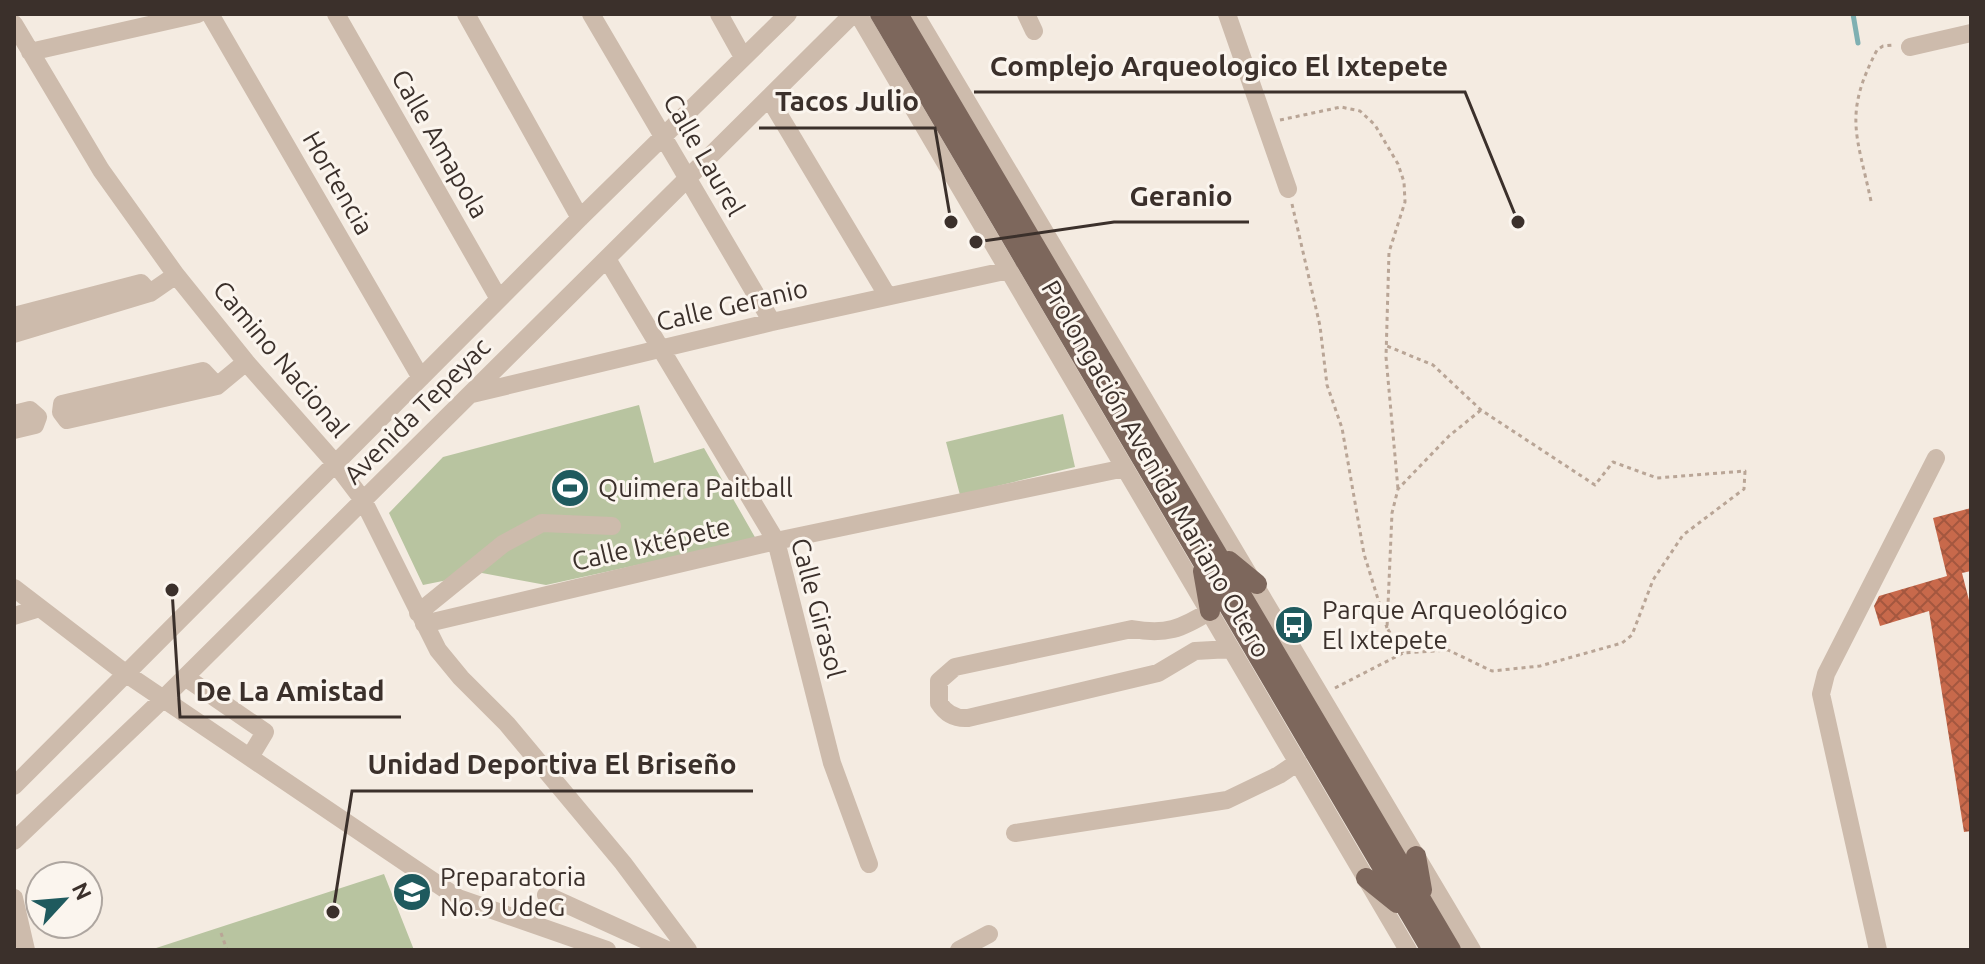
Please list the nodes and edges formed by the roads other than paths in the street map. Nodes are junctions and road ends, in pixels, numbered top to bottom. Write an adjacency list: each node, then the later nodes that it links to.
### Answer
1 (198, 14): 16 (street)
2 (210, 14): 34 (street, Hortencia)
3 (336, 14): 27 (street, Calle Amapola)
4 (466, 14): 22 (street)
5 (591, 14): 19 (street, Calle Laurel)
6 (719, 14): 17 (street)
7 (788, 14): 17 (street, Avenida Tepeyac)
8 (856, 14): 18 (street, Avenida Tepeyac); 24 (street, Prolongación Avenida Mariano Otero)
9 (880, 14): 45 (main road, Prolongación Avenida Mariano Otero)
10 (898, 14): 45 (main road, Prolongación Avenida Mariano Otero)
11 (915, 14): 46 (street, Prolongación Avenida Mariano Otero)
12 (1227, 14): 21 (street)
13 (14, 24): 16 (street, Camino Nacional)
14 (1971, 33): 15 (street)
15 (1910, 47)
16 (30, 52): 25 (street, Camino Nacional)
17 (743, 57): 19 (street, Avenida Tepeyac)
18 (769, 98): 20 (street, Avenida Tepeyac); 26 (street)
19 (663, 136): 20 (street, Calle Laurel); 22 (street, Avenida Tepeyac)
20 (688, 179): 23 (street, Avenida Tepeyac); 30 (street, Calle Laurel)
21 (1288, 189)
22 (580, 218): 27 (street, Avenida Tepeyac)
23 (607, 259): 32 (street, Calle Girasol); 36 (street, Avenida Tepeyac)
24 (1009, 270): 26 (street, Calle Geranio); 41 (street, Prolongación Avenida Mariano Otero)
25 (176, 275): 28 (street); 33 (street, Camino Nacional)
26 (887, 295): 30 (street, Calle Geranio)
27 (499, 299): 34 (street, Avenida Tepeyac)
28 (62, 312): 29 (street); 31 (street)
29 (14, 316)
30 (772, 322): 32 (street, Calle Geranio)
31 (14, 334)
32 (661, 349): 36 (street, Calle Geranio); 44 (street, Calle Girasol)
33 (246, 362): 35 (street); 40 (street, Camino Nacional)
34 (421, 378): 40 (street, Avenida Tepeyac)
35 (138, 395)
36 (469, 395): 42 (street, Avenida Tepeyac)
37 (14, 414): 38 (street)
38 (14, 430)
39 (1936, 458): 77 (street)
40 (335, 463): 42 (street, Camino Nacional); 53 (street, Avenida Tepeyac)
41 (1125, 468): 44 (street, Calle Ixtépete); 49 (street, Prolongación Avenida Mariano Otero)
42 (363, 500): 51 (street, Camino Nacional); 54 (street, Avenida Tepeyac)
43 (612, 526): 51 (street)
44 (776, 541): 51 (street, Calle Ixtépete); 62 (street, Calle Girasol)
45 (1208, 554): 46 (main road); 49 (main road); 66 (main road, Prolongación Avenida Mariano Otero)
46 (1257, 584): 61 (street, Prolongación Avenida Mariano Otero)
47 (14, 588): 48 (street)
48 (40, 608): 50 (street); 53 (street)
49 (1210, 611): 52 (street, Prolongación Avenida Mariano Otero); 52 (street)
50 (14, 616)
51 (421, 619): 71 (street, Camino Nacional)
52 (1231, 649): 57 (street, Prolongación Avenida Mariano Otero)
53 (125, 673): 55 (street); 58 (street, Avenida Tepeyac)
54 (185, 677): 55 (street, Avenida Tepeyac); 56 (street)
55 (163, 699): 56 (street); 60 (street, Avenida Tepeyac)
56 (250, 757): 69 (street)
57 (1298, 762): 59 (street); 63 (street, Prolongación Avenida Mariano Otero)
58 (14, 786)
59 (1015, 833)
60 (14, 841)
61 (1416, 856): 66 (main road); 76 (street, Prolongación Avenida Mariano Otero)
62 (869, 864)
63 (1366, 878): 66 (main road); 73 (street, Prolongación Avenida Mariano Otero)
64 (546, 895): 70 (street)
65 (14, 898): 68 (street)
66 (1417, 909): 74 (main road, Prolongación Avenida Mariano Otero); 75 (main road, Prolongación Avenida Mariano Otero)
67 (989, 934): 72 (street)
68 (26, 950)
69 (607, 950)
70 (667, 950)
71 (688, 950)
72 (959, 950)
73 (1408, 950)
74 (1431, 950)
75 (1451, 950)
76 (1472, 950)
77 (1878, 950)

